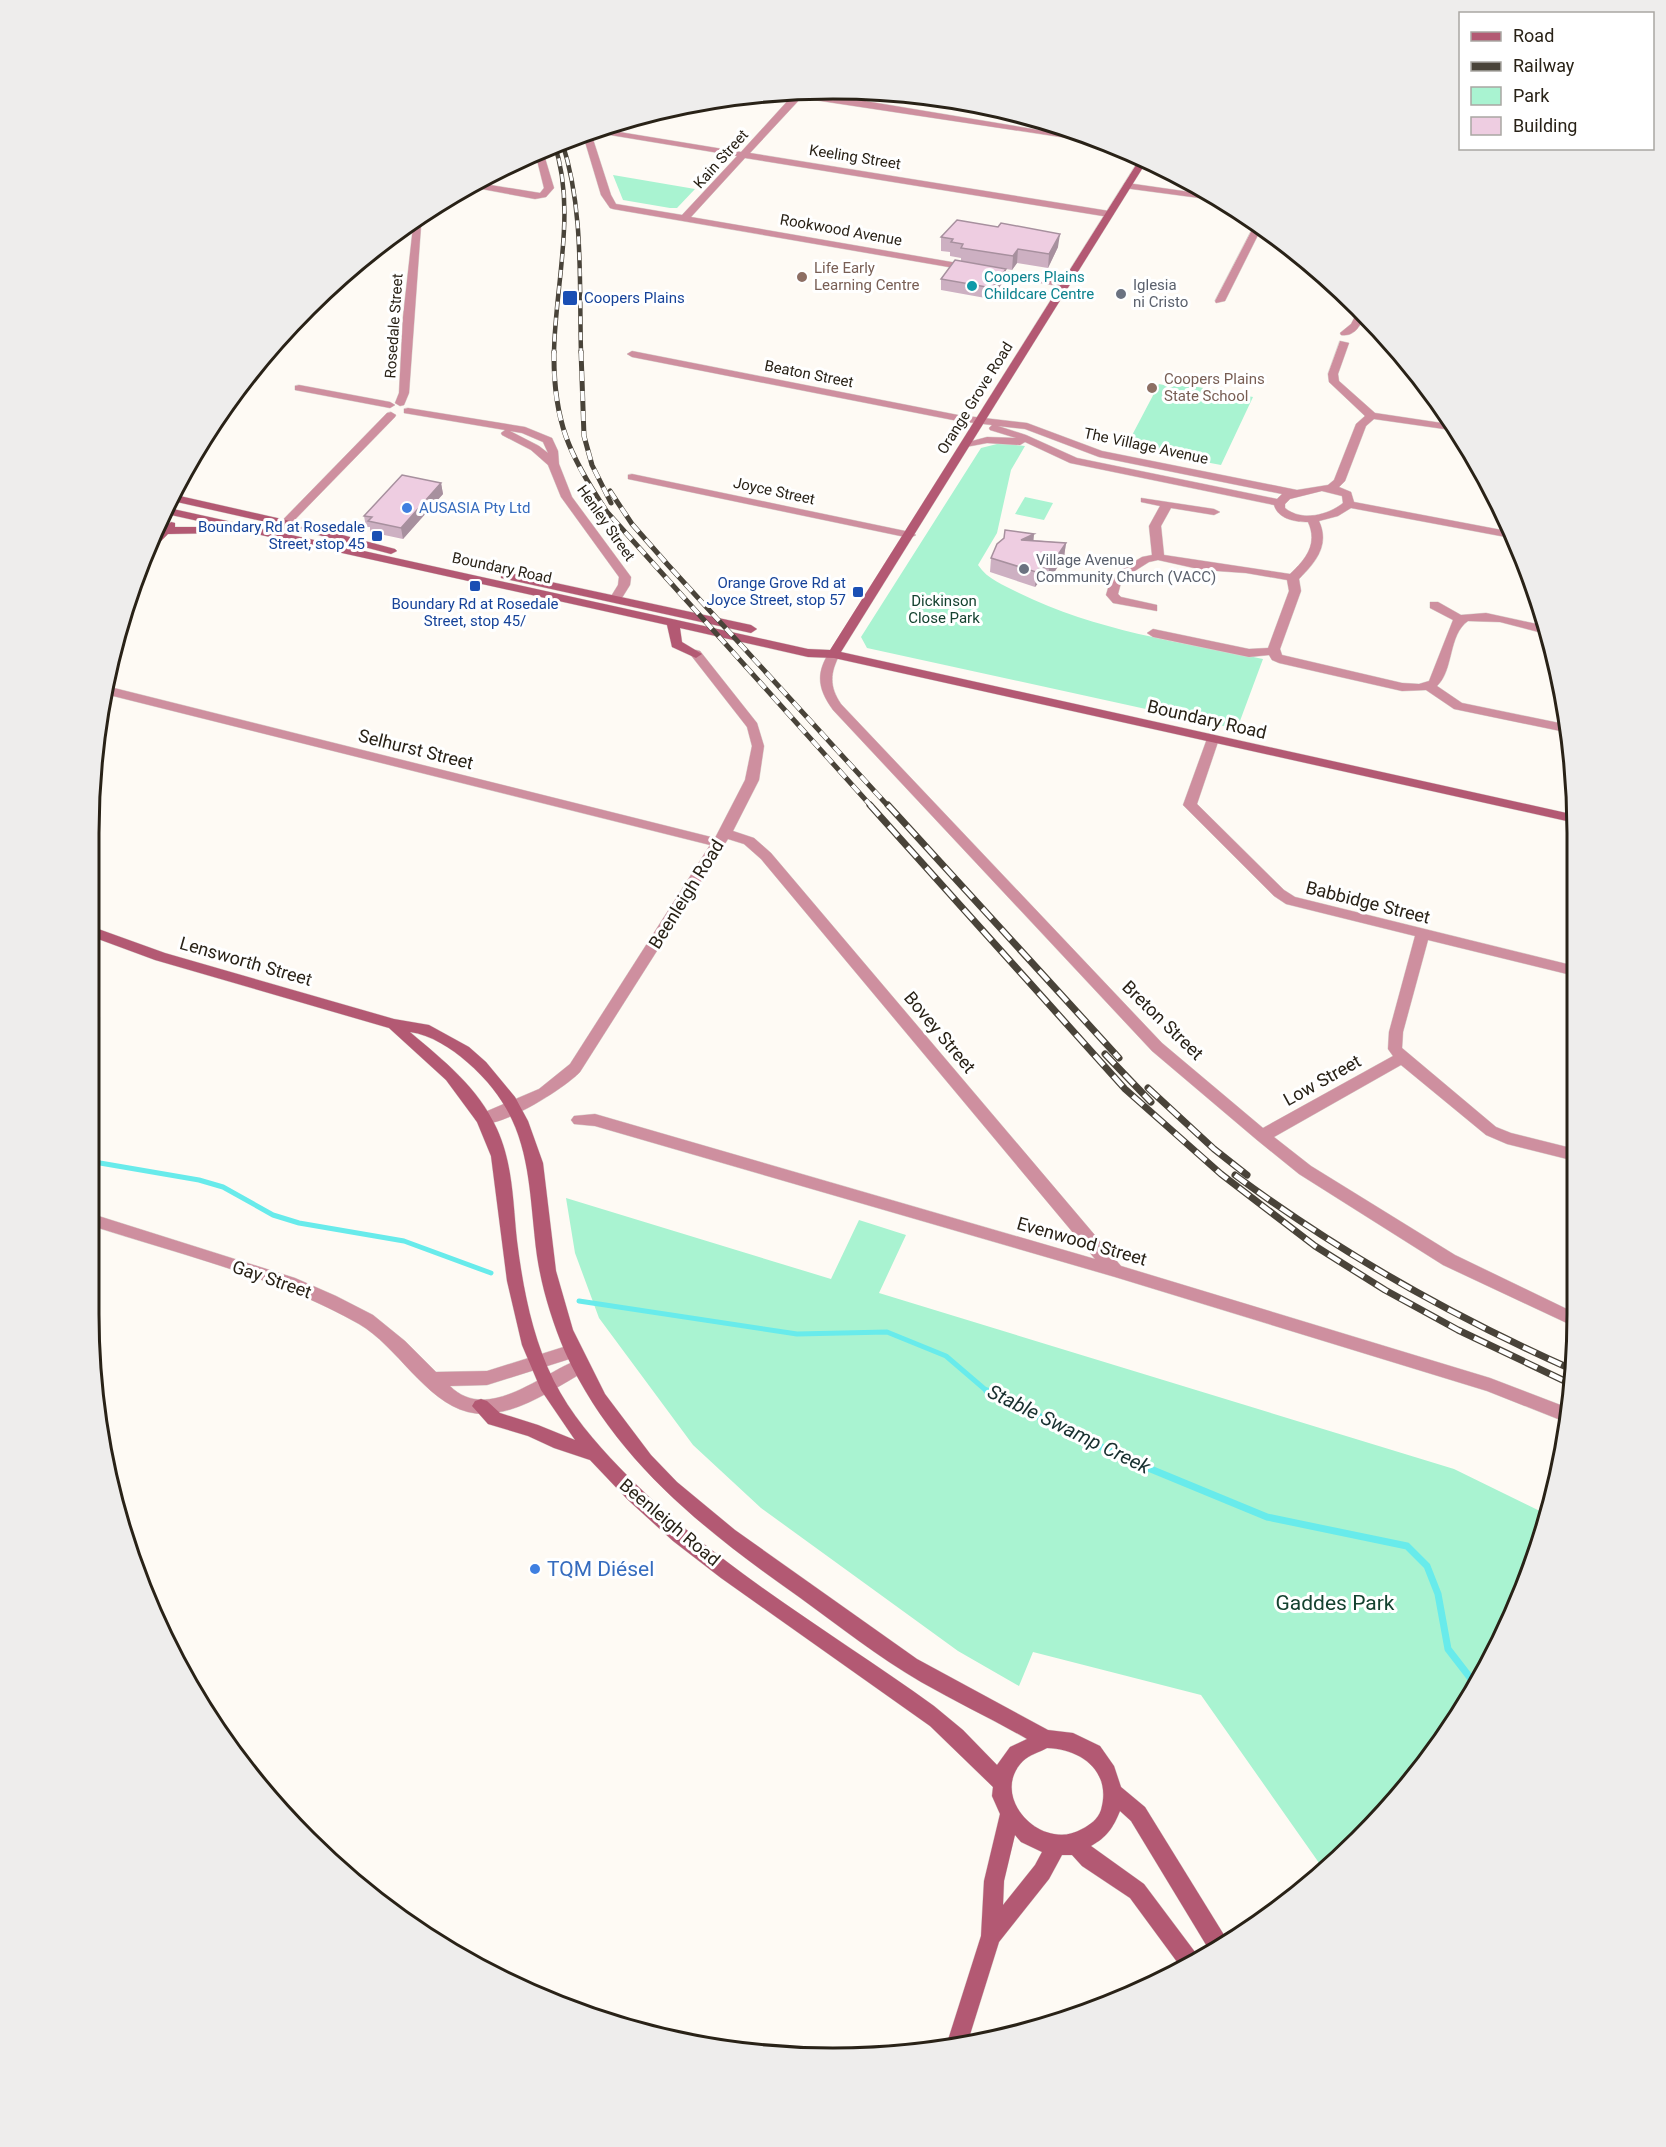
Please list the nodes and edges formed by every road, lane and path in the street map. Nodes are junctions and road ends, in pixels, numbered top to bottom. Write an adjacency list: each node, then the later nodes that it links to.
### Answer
1 (833, 99): 4 (street)
2 (789, 101): 6 (street, Kain Street)
3 (612, 133): 6 (street, Keeling Street)
4 (1064, 136)
5 (589, 141): 13 (street, Rookwood Avenue)
6 (745, 153): 12 (street, Keeling Street); 13 (street, Kain Street)
7 (542, 160): 10 (street)
8 (1139, 166): 9 (main road, Orange Grove Road)
9 (1127, 186): 11 (street); 12 (main road, Orange Grove Road)
10 (485, 187)
11 (1198, 196)
12 (1109, 214): 16 (main road, Orange Grove Road)
13 (685, 219): 16 (street, Rookwood Avenue)
14 (417, 228): 21 (street, Rosedale Street)
15 (1254, 232): 17 (street)
16 (1064, 284): 23 (main road, Orange Grove Road)
17 (1220, 301)
18 (1358, 320): 22 (street)
19 (632, 354): 23 (street, Beaton Street)
20 (299, 388): 21 (street, Henley Street)
21 (397, 409): 40 (street); 48 (street, Henley Street)
22 (1372, 416): 24 (street); 28 (street)
23 (981, 422): 25 (main road, Orange Grove Road); 26 (street, The Village Avenue); 29 (street, The Village Avenue)
24 (1442, 423)
25 (966, 444): 26 (street); 45 (main road, Orange Grove Road)
26 (1034, 444): 33 (street, The Village Avenue)
27 (632, 477): 45 (street, Joyce Street)
28 (1331, 489): 29 (street, The Village Avenue); 35 (street)
29 (1295, 493): 33 (street, The Village Avenue)
30 (180, 499): 32 (main road, Boundary Road)
31 (1145, 500): 34 (street)
32 (190, 501): 36 (main road); 40 (main road, Boundary Road)
33 (1279, 503): 39 (street, The Village Avenue)
34 (1167, 504): 38 (street); 46 (street)
35 (1349, 504): 39 (street); 44 (street)
36 (174, 511)
37 (173, 512): 41 (main road, Boundary Road)
38 (1214, 512)
39 (1312, 519): 47 (street)
40 (286, 523): 43 (street); 48 (main road, Boundary Road)
41 (237, 526): 42 (main road); 43 (main road, Boundary Road)
42 (165, 529)
43 (274, 534): 52 (main road, Boundary Road)
44 (1503, 534)
45 (910, 535): 57 (main road, Orange Grove Road)
46 (1158, 557): 47 (street); 50 (street)
47 (1293, 578): 55 (street)
48 (616, 598): 57 (main road, Boundary Road)
49 (1434, 605): 51 (street)
50 (1153, 608)
51 (1460, 619): 53 (street); 58 (street)
52 (673, 623): 56 (main road); 57 (main road, Boundary Road)
53 (1537, 628)
54 (1153, 633): 55 (street)
55 (1274, 651): 58 (street)
56 (696, 654): 63 (street, Beenleigh Road)
57 (834, 654): 61 (main road, Boundary Road); 72 (street, Breton Street)
58 (1428, 686): 60 (street)
59 (113, 692): 63 (street, Selhurst Street)
60 (1559, 727)
61 (1213, 739): 62 (main road, Boundary Road); 64 (street, Babbidge Street)
62 (1566, 817)
63 (721, 838): 69 (street, Beenleigh Road); 75 (street, Bovey Street)
64 (1423, 934): 66 (street, Babbidge Street); 68 (street)
65 (99, 935): 67 (main road, Lensworth Street)
66 (1567, 969)
67 (394, 1024): 69 (main road, Lensworth Street); 70 (main road)
68 (1402, 1058): 72 (street, Low Street); 73 (street)
69 (514, 1107): 70 (street, Beenleigh Road); 77 (main road, Beenleigh Road)
70 (483, 1119): 78 (main road, Beenleigh Road)
71 (579, 1120): 75 (street, Evenwood Street)
72 (1262, 1136): 76 (street, Breton Street)
73 (1567, 1153)
74 (99, 1222): 79 (street, Gay Street)
75 (1115, 1271): 82 (street, Evenwood Street)
76 (1567, 1316)
77 (577, 1359): 78 (street); 80 (street, Gay Street); 84 (main road, Beenleigh Road)
78 (539, 1363): 79 (street); 80 (main road, Beenleigh Road)
79 (434, 1378): 81 (street, Gay Street)
80 (547, 1384): 81 (street, Gay Street); 83 (main road, Beenleigh Road)
81 (481, 1406): 83 (main road)
82 (1561, 1412)
83 (597, 1455): 85 (main road, Beenleigh Road)
84 (1046, 1739): 85 (main road); 86 (main road)
85 (1001, 1782): 87 (main road)
86 (1113, 1792): 88 (main road); 90 (main road)
87 (1009, 1817): 88 (main road); 89 (main road)
88 (1066, 1845): 89 (main road); 91 (main road)
89 (991, 1936): 92 (main road)
90 (1215, 1940)
91 (1187, 1957)
92 (959, 2037)

